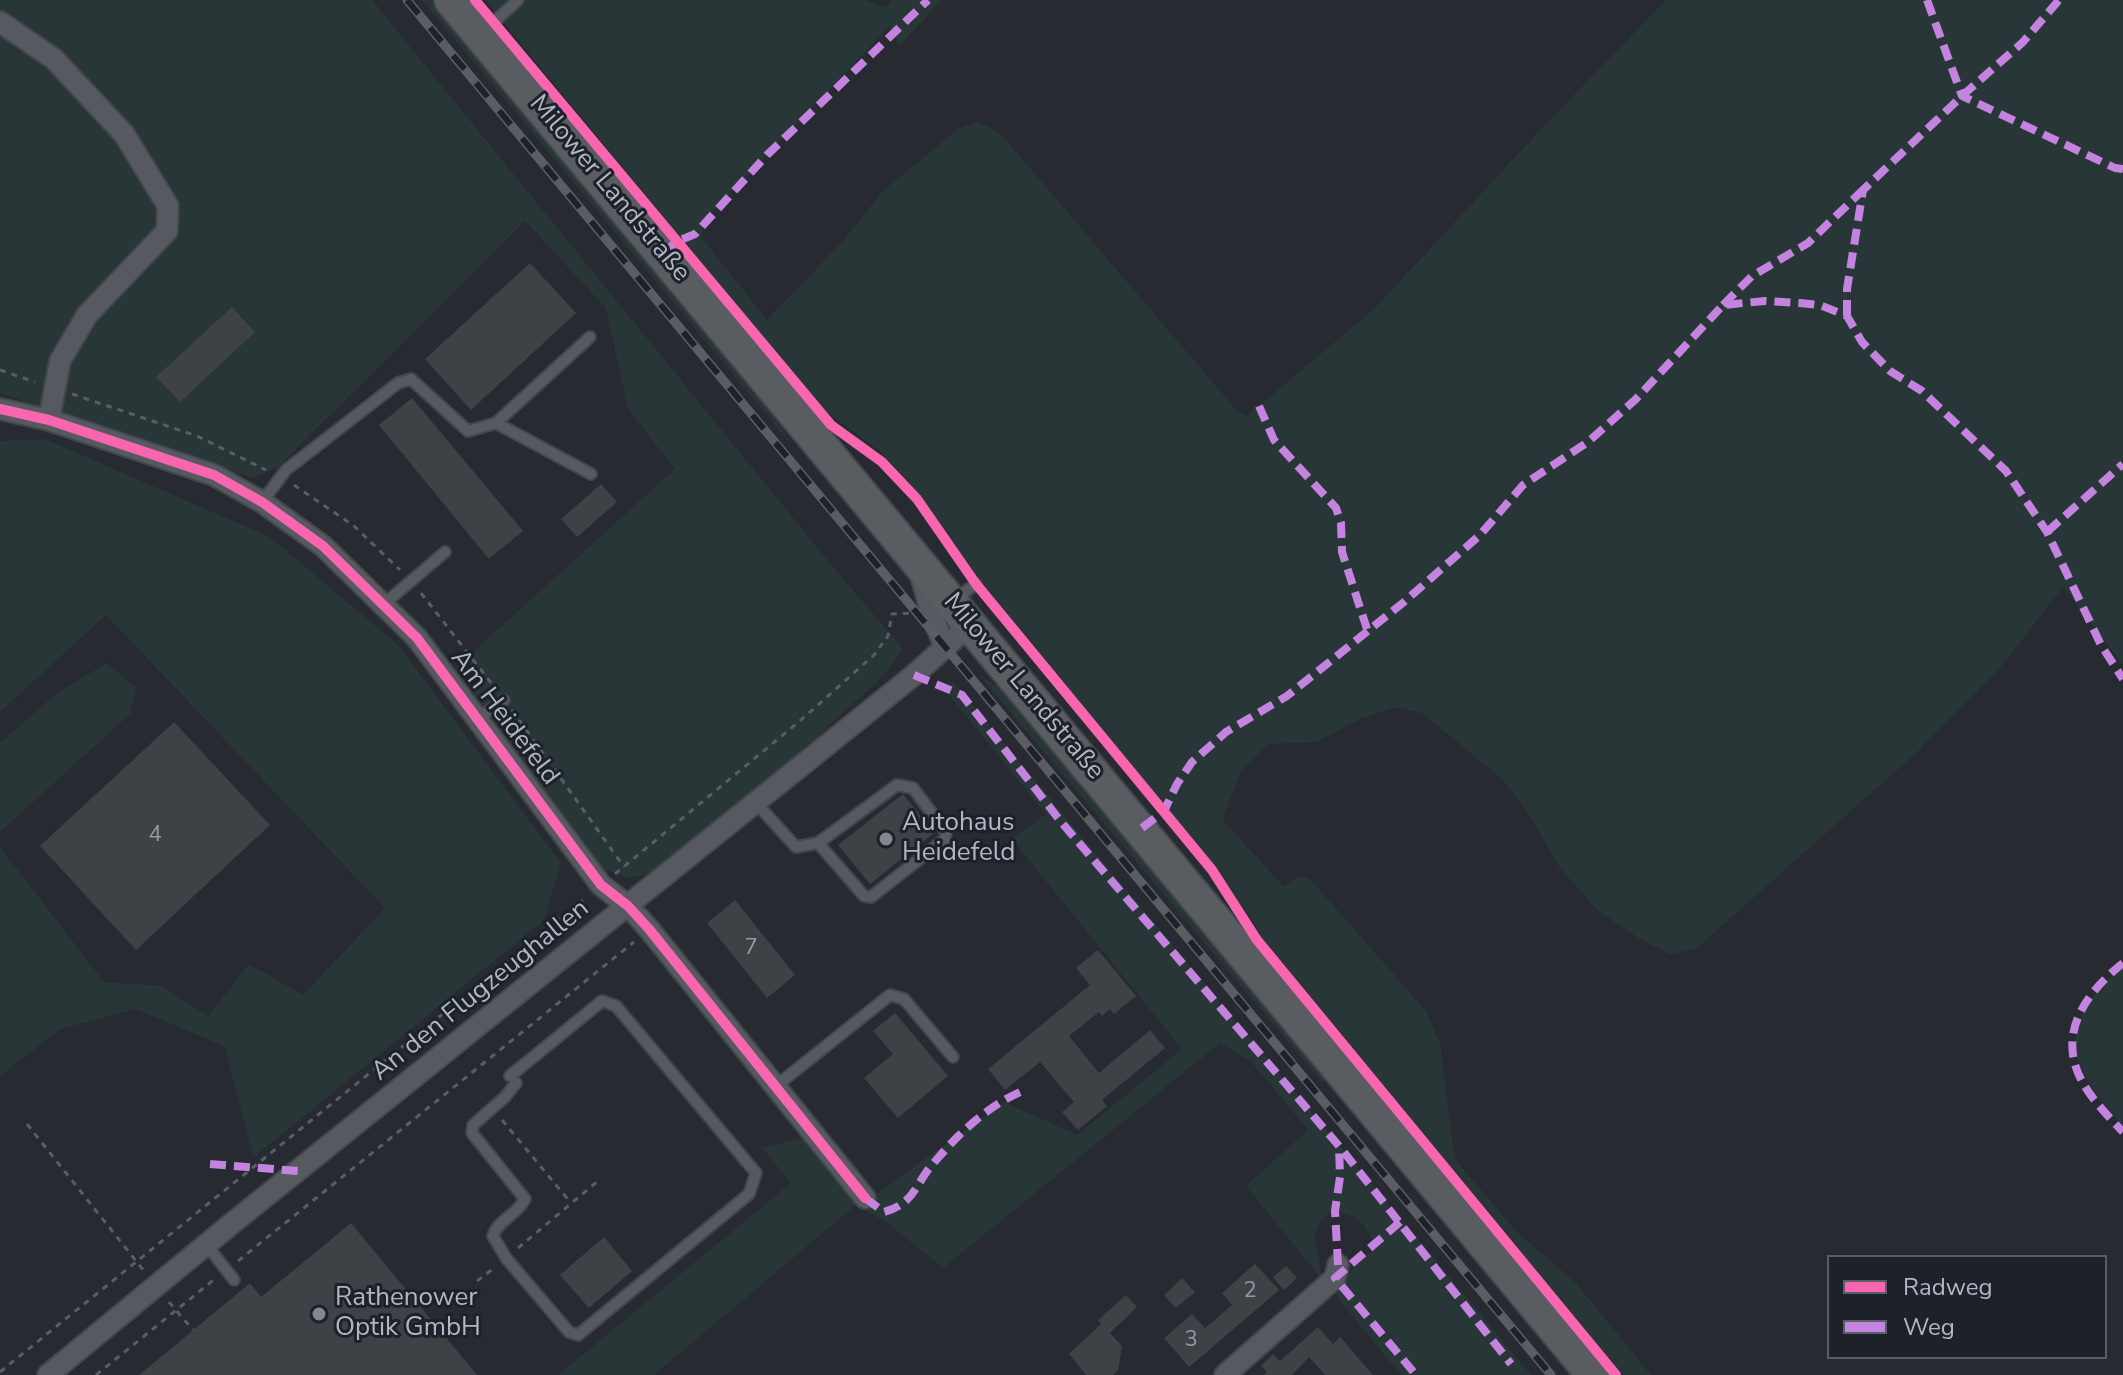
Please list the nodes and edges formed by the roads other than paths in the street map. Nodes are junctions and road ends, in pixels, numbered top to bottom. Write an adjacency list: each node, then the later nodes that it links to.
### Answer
1 (451, 0): 4 (main road, Milower Landstraße)
2 (518, 0): 4 (lane)
3 (0, 22): 7 (street)
4 (480, 34): 13 (main road, Milower Landstraße)
5 (590, 337): 8 (lane)
6 (0, 409): 7 (street, Am Heidefeld)
7 (49, 420): 10 (street, Am Heidefeld)
8 (496, 423): 9 (lane); 10 (lane)
9 (591, 474)
10 (262, 502): 12 (street, Am Heidefeld)
11 (445, 552): 12 (lane)
12 (384, 604): 16 (street, Am Heidefeld)
13 (957, 606): 14 (street, An den Flugzeughallen); 14 (street); 29 (main road, Milower Landstraße)
14 (945, 648): 17 (street, An den Flugzeughallen)
15 (504, 700): 16 (lane)
16 (477, 719): 19 (street, Am Heidefeld)
17 (756, 803): 18 (lane); 19 (street, An den Flugzeughallen)
18 (818, 843): 18 (lane)
19 (628, 906): 21 (street, Am Heidefeld); 23 (street, An den Flugzeughallen)
20 (953, 1057): 21 (lane)
21 (776, 1086): 22 (street, Am Heidefeld)
22 (865, 1198)
23 (206, 1244): 26 (lane); 27 (street, An den Flugzeughallen)
24 (506, 1258): 24 (lane)
25 (1338, 1265): 28 (street)
26 (230, 1275)
27 (48, 1375)
28 (1225, 1375)
29 (1593, 1375)

